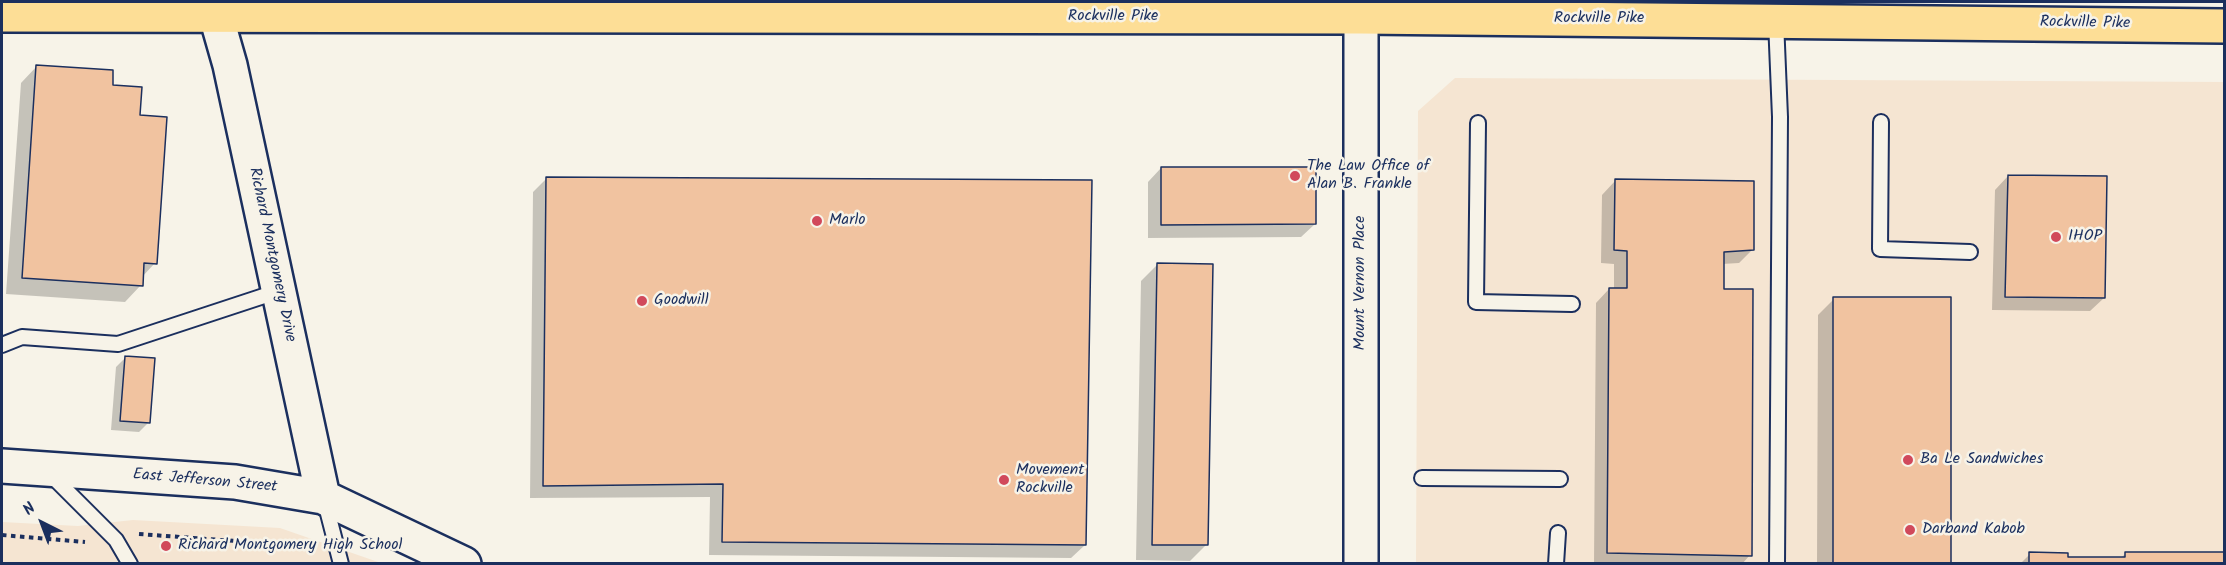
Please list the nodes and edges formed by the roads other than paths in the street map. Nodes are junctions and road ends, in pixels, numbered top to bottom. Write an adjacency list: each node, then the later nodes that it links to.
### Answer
1 (213, 8): 2 (main road, Rockville Pike); 3 (main road, Rockville Pike); 9 (street, Richard Montgomery Drive)
2 (1361, 9): 4 (main road, Rockville Pike); 21 (street, Mount Vernon Place)
3 (2, 15)
4 (1776, 21): 5 (main road, Rockville Pike); 23 (lane)
5 (2224, 26)
6 (1881, 122): 8 (lane)
7 (1478, 123): 10 (lane)
8 (1970, 252)
9 (279, 291): 11 (lane); 16 (street, Richard Montgomery Drive)
10 (1572, 304)
11 (2, 345)
12 (2, 466): 13 (street, East Jefferson Street)
13 (45, 469): 16 (street, East Jefferson Street); 18 (lane)
14 (1422, 478): 15 (lane)
15 (1560, 479)
16 (323, 497): 19 (lane); 20 (street, East Jefferson Street)
17 (1558, 533): 22 (lane)
18 (130, 564)
19 (341, 564)
20 (464, 564)
21 (1361, 564)
22 (1556, 564)
23 (1777, 564)

